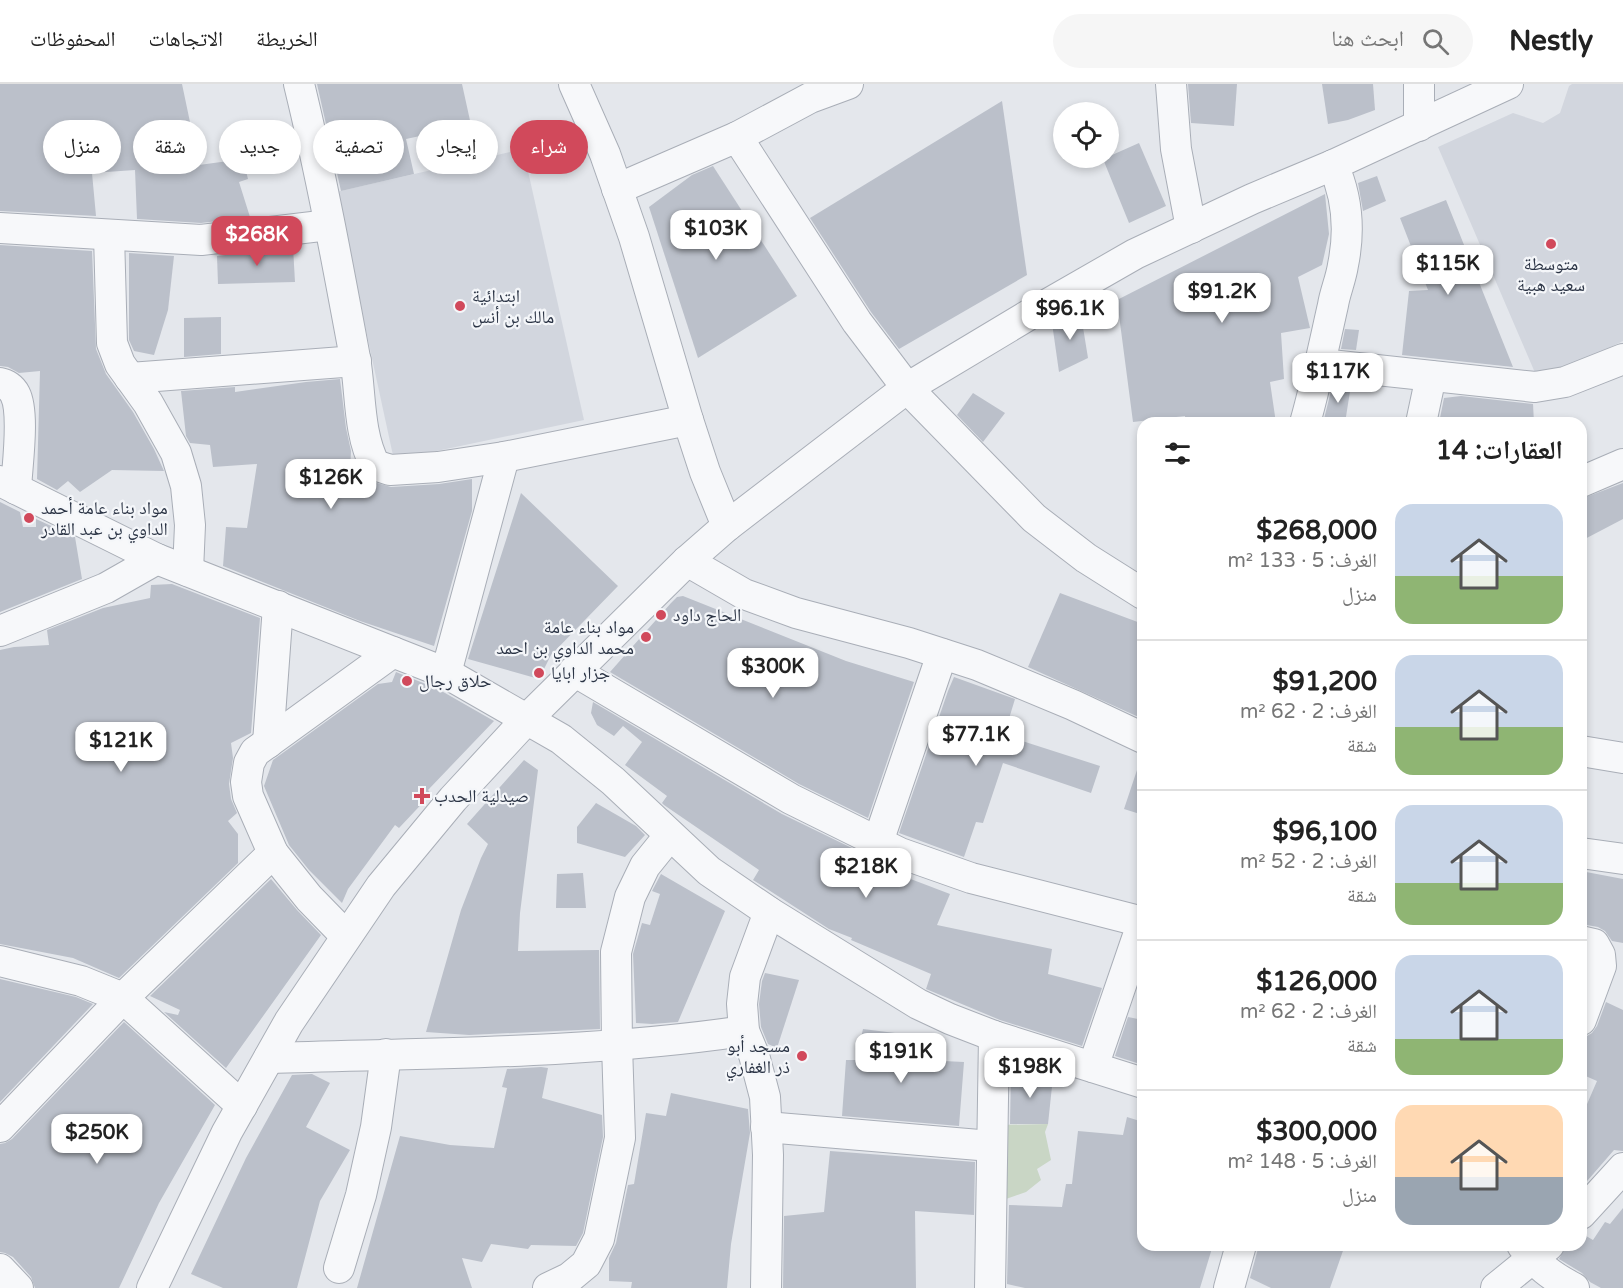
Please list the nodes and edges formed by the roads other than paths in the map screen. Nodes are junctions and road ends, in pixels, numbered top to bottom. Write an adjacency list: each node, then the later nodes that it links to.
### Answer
1 (299, 84): 11 (street)
2 (574, 84): 10 (street)
3 (848, 84): 8 (street)
4 (1171, 84): 13 (street)
5 (1419, 84): 7 (street)
6 (1508, 84): 7 (street)
7 (1419, 126): 9 (street)
8 (737, 137): 10 (street); 21 (street)
9 (1333, 165): 13 (street); 17 (street)
10 (617, 189): 24 (street)
11 (329, 225): 14 (street); 16 (street)
12 (0, 228): 14 (street)
13 (1191, 228): 21 (street)
14 (109, 235): 19 (street)
15 (1623, 359): 18 (street)
16 (356, 360): 19 (street); 25 (street)
17 (1321, 364): 18 (street); 22 (street)
18 (1431, 376): 23 (street)
19 (130, 378): 33 (street)
20 (0, 383): 28 (street)
21 (907, 388): 29 (street); 35 (street)
22 (1307, 417)
23 (1422, 417)
24 (688, 420): 25 (street); 29 (street)
25 (504, 457): 41 (street)
26 (1623, 464): 27 (street)
27 (1587, 479)
28 (8, 485): 30 (street)
29 (727, 526): 32 (street)
30 (110, 536): 31 (street); 34 (street)
31 (157, 559): 33 (street); 34 (street)
32 (687, 561): 39 (street); 40 (street)
33 (188, 571): 36 (street)
34 (106, 588): 37 (street)
35 (1137, 590)
36 (278, 606): 38 (street); 44 (street)
37 (0, 631)
38 (393, 652): 41 (street); 44 (street)
39 (942, 654): 43 (street); 48 (street)
40 (574, 671): 42 (street); 48 (street)
41 (446, 673): 42 (street)
42 (527, 719): 47 (street); 54 (street)
43 (1137, 735)
44 (268, 743): 49 (street)
45 (1587, 752): 46 (street)
46 (1623, 758)
47 (670, 835): 52 (street); 62 (street)
48 (878, 842): 53 (street)
49 (273, 853): 54 (street); 58 (street)
50 (1587, 854): 51 (street)
51 (1623, 859)
52 (769, 912): 60 (street); 61 (street)
53 (1137, 920)
54 (346, 936): 64 (street)
55 (1137, 939): 65 (street)
56 (1587, 942): 59 (street)
57 (0, 961): 58 (street)
58 (123, 998): 67 (street); 68 (street)
59 (1587, 1003)
60 (744, 1031): 62 (street); 69 (street)
61 (994, 1036): 65 (street); 70 (street)
62 (617, 1045): 63 (street); 80 (street)
63 (386, 1054): 64 (street); 76 (street)
64 (269, 1058): 67 (street)
65 (1093, 1067): 66 (street)
66 (1137, 1081)
67 (242, 1106): 79 (street)
68 (0, 1127)
69 (766, 1127): 70 (street); 81 (street)
70 (991, 1146): 82 (street)
71 (1623, 1168): 72 (street)
72 (1587, 1207)
73 (1239, 1251): 83 (street)
74 (1533, 1251): 84 (street)
75 (1535, 1251): 85 (street)
76 (339, 1268)
77 (0, 1269): 78 (street)
78 (18, 1288)
79 (152, 1288)
80 (548, 1288)
81 (766, 1288)
82 (990, 1288)
83 (1229, 1288)
84 (1496, 1288)
85 (1574, 1288)

